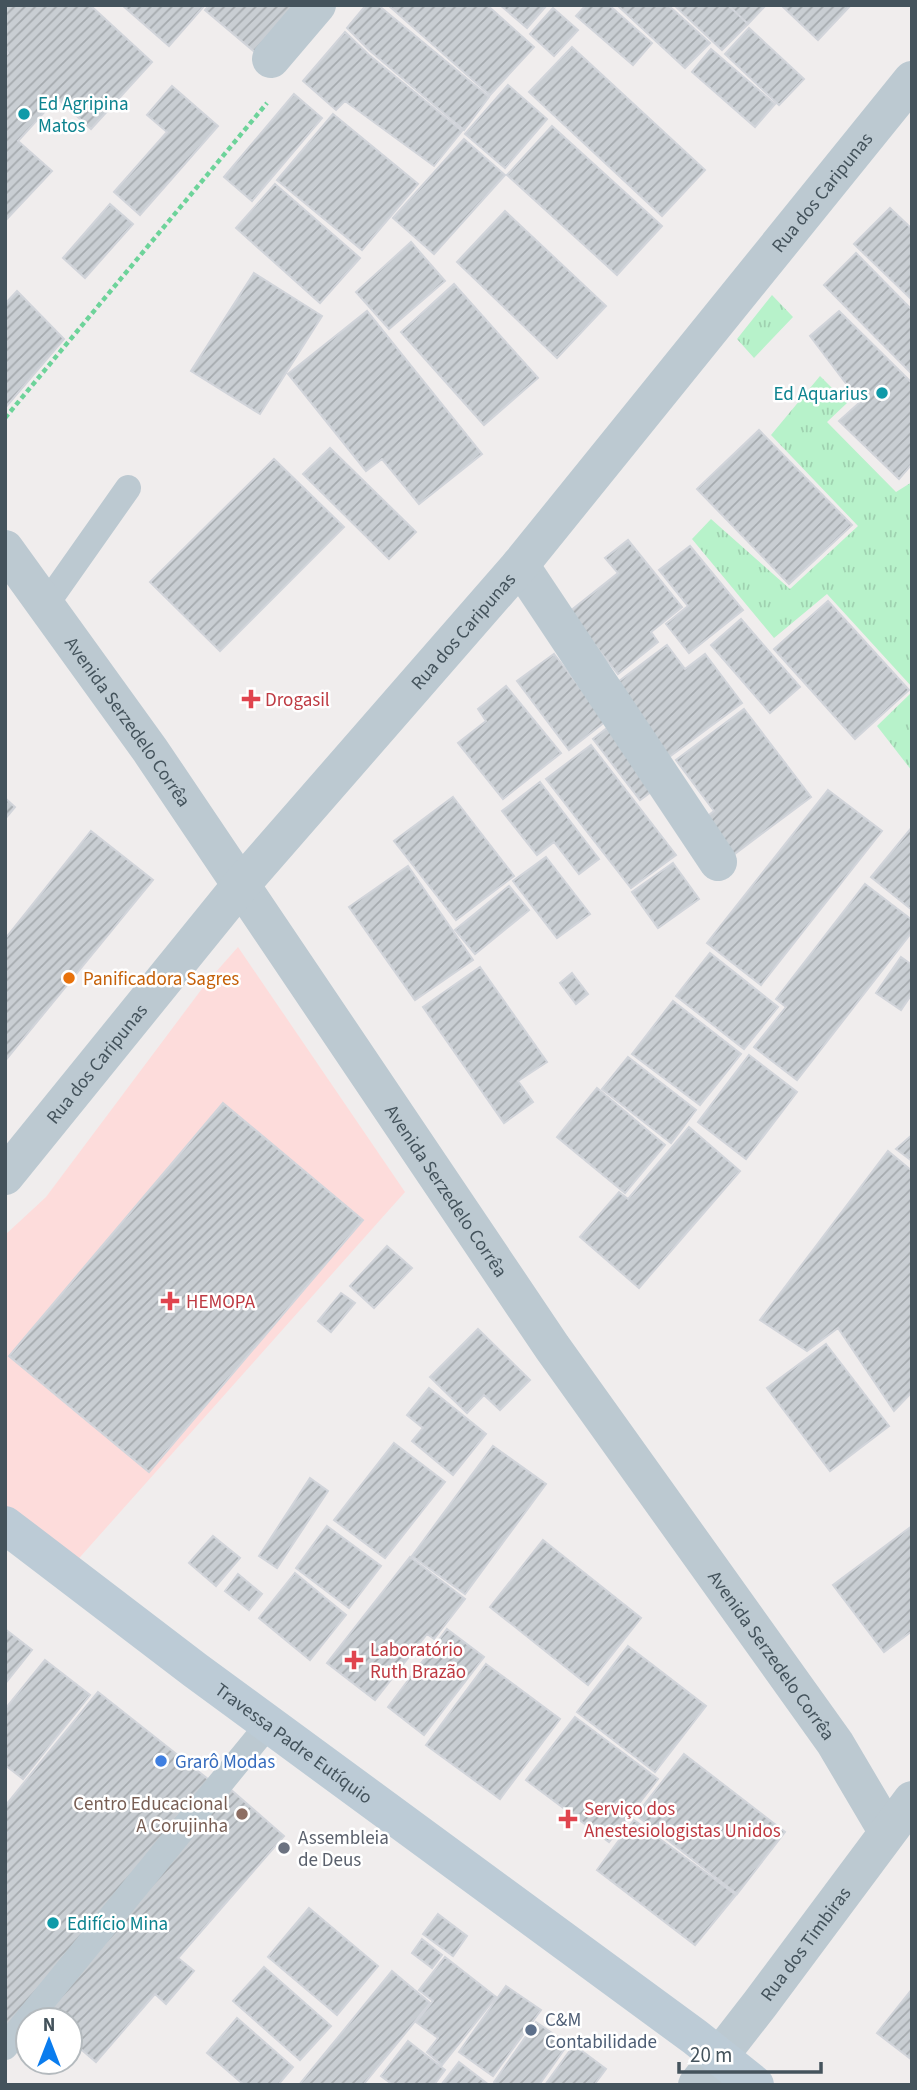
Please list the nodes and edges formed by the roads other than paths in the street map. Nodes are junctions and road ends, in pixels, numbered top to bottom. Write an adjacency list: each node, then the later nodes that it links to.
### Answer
1 (317, 5): 2 (street)
2 (271, 59)
3 (912, 80): 6 (street, Rua dos Caripunas)
4 (128, 488): 7 (lane)
5 (5, 549): 7 (street, Avenida Serzedelo Corrêa)
6 (520, 565): 8 (street); 9 (street, Rua dos Caripunas)
7 (45, 606): 9 (street, Avenida Serzedelo Corrêa)
8 (718, 862)
9 (240, 886): 10 (street, Rua dos Caripunas); 14 (street, Avenida Serzedelo Corrêa)
10 (5, 1176)
11 (5, 1525): 12 (main road, Travessa Padre Eutíquio)
12 (268, 1725): 15 (lane); 16 (main road, Travessa Padre Eutíquio)
13 (912, 1800): 14 (street, Rua dos Timbiras)
14 (887, 1831): 16 (street, Rua dos Timbiras)
15 (5, 2047)
16 (708, 2071): 17 (main road, Travessa Padre Eutíquio)
17 (755, 2085)

